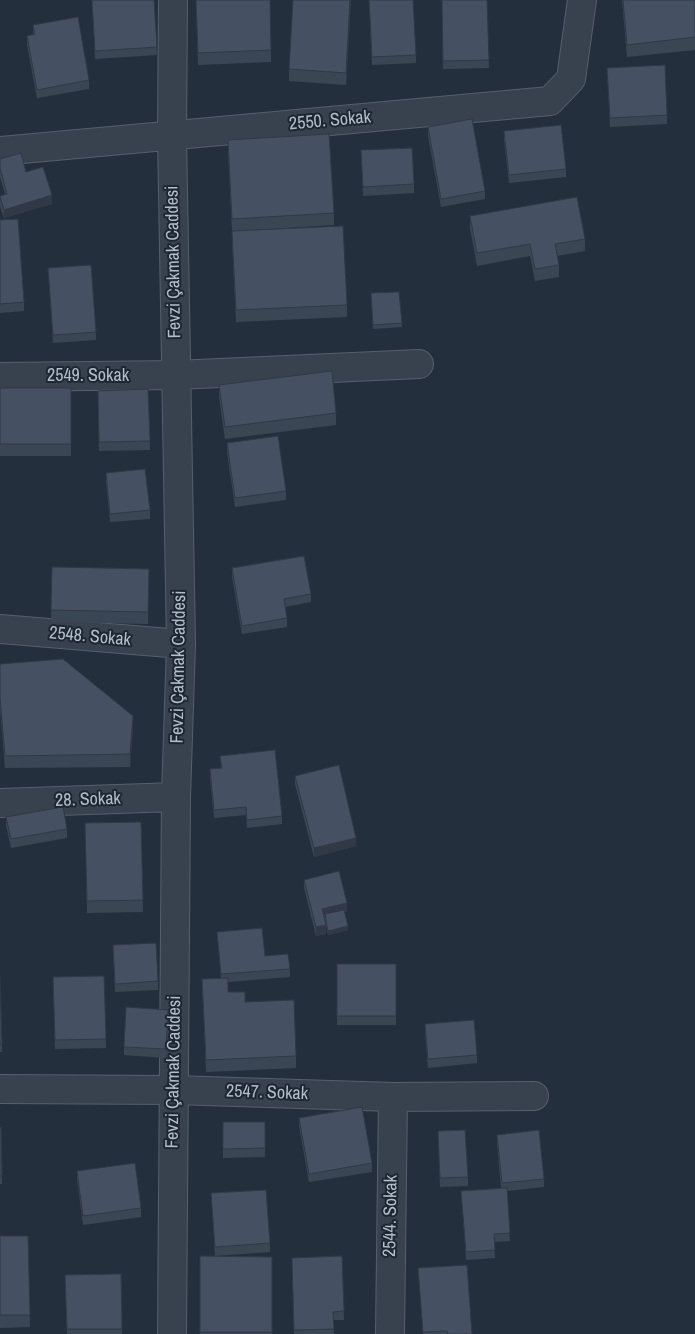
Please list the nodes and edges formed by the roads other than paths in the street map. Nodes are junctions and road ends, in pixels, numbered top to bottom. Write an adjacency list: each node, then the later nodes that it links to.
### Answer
1 (173, 0): 3 (street, Fevzi Çakmak Caddesi)
2 (582, 0): 3 (street, 2550. Sokak)
3 (172, 135): 4 (street, 2550. Sokak); 6 (street, Fevzi Çakmak Caddesi)
4 (0, 151)
5 (419, 364): 6 (street, 2549. Sokak)
6 (176, 375): 7 (street, 2549. Sokak); 9 (street, Fevzi Çakmak Caddesi)
7 (0, 377)
8 (0, 629): 9 (street, 2548. Sokak)
9 (181, 644): 10 (street, Fevzi Çakmak Caddesi)
10 (176, 797): 11 (street, 28. Sokak); 13 (street, Fevzi Çakmak Caddesi)
11 (0, 803)
12 (0, 1089): 13 (street, 2547. Sokak)
13 (174, 1090): 15 (street, 2547. Sokak); 16 (street, Fevzi Çakmak Caddesi)
14 (534, 1096): 15 (street, 2547. Sokak)
15 (393, 1097): 17 (street, 2544. Sokak)
16 (172, 1334)
17 (390, 1334)

